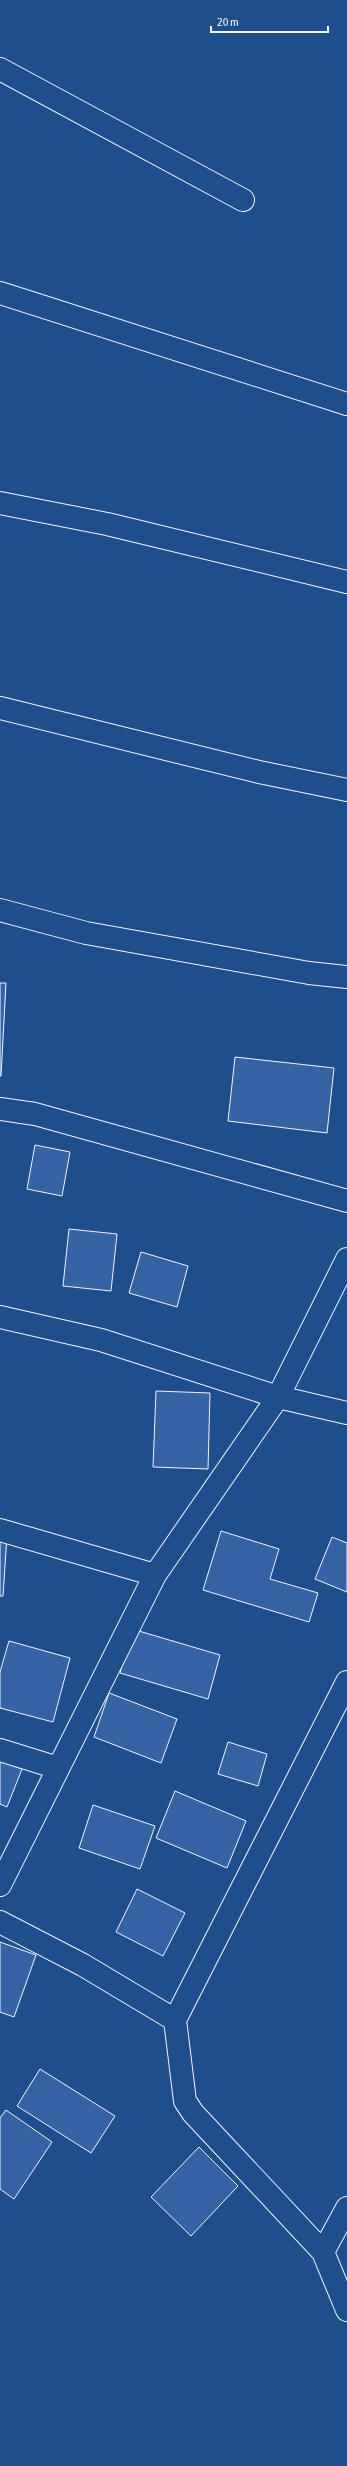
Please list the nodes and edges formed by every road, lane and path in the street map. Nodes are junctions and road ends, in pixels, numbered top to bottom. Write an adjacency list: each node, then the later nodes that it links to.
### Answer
1 (0, 69): 2 (street)
2 (243, 200)
3 (0, 293): 4 (street)
4 (347, 404)
5 (0, 503): 6 (street)
6 (347, 582)
7 (0, 708): 8 (street)
8 (347, 790)
9 (0, 910): 10 (street)
10 (347, 977)
11 (0, 1109): 12 (street)
12 (347, 1201)
13 (347, 1259): 15 (street)
14 (0, 1317): 15 (street)
15 (278, 1397): 16 (street); 18 (street)
16 (347, 1413)
17 (0, 1530): 18 (street)
18 (155, 1575): 21 (street)
19 (347, 1682): 24 (street)
20 (0, 1750): 21 (street)
21 (58, 1768): 22 (street)
22 (0, 1885)
23 (0, 1922): 24 (street)
24 (175, 2020): 26 (street)
25 (347, 2208): 26 (street)
26 (323, 2252): 27 (street)
27 (347, 2310)

